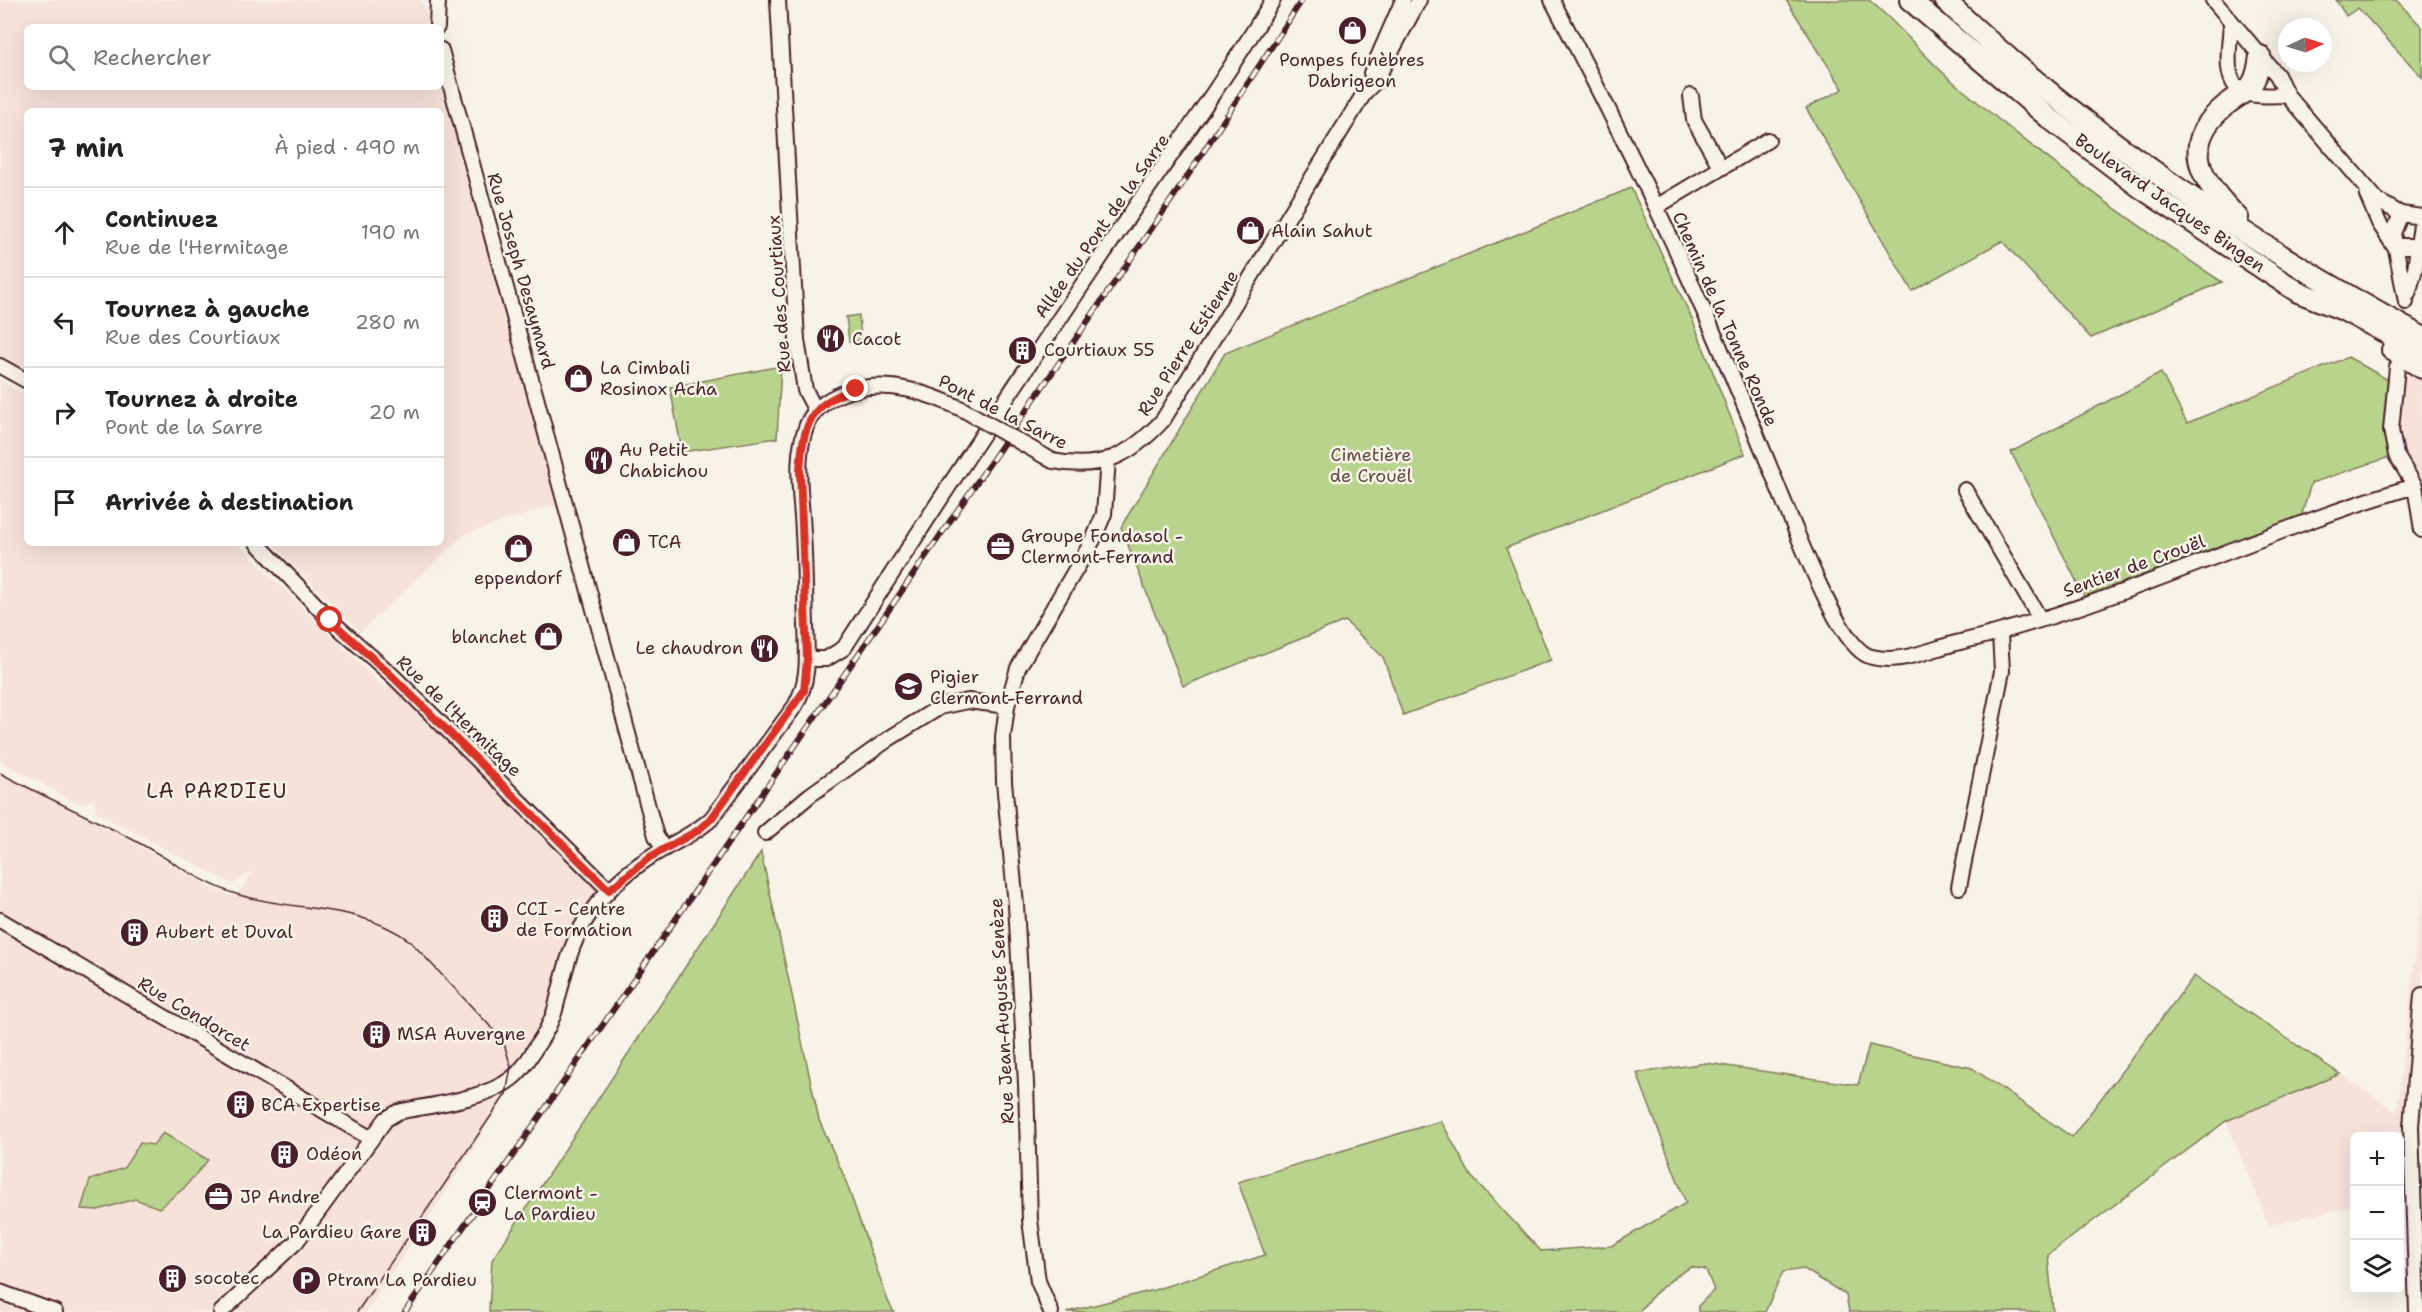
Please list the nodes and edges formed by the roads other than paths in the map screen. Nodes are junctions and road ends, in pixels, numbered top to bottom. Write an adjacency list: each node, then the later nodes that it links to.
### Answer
1 (438, 0): 10 (street)
2 (778, 0): 34 (street, Rue des Courtiaux)
3 (1273, 0): 43 (street, Allée du Pont de la Sarre)
4 (1403, 0): 14 (street, Rue Pierre Estienne)
5 (1419, 0): 14 (street, Rue Pierre Estienne)
6 (1552, 0): 21 (street, Chemin de la Tonne Ronde)
7 (1910, 0): 27 (highway, Boulevard Jacques Bingen)
8 (1945, 0): 24 (highway, Boulevard Jacques Bingen)
9 (2213, 0): 11 (street)
10 (437, 24)
11 (2231, 24): 12 (street); 15 (street)
12 (2260, 56): 15 (highway); 16 (street)
13 (444, 61): 46 (street, Rue Joseph Desaymard)
14 (1365, 92): 35 (street, Rue Pierre Estienne)
15 (2247, 93): 16 (street); 24 (highway)
16 (2287, 95): 20 (street)
17 (1691, 96): 19 (street)
18 (1768, 140): 19 (street)
19 (1721, 168): 21 (street)
20 (2362, 185): 22 (street); 25 (street)
21 (1656, 207): 42 (street, Chemin de la Tonne Ronde)
22 (2401, 214): 23 (street); 25 (street)
23 (2422, 217): 26 (street)
24 (2266, 245): 28 (highway, Boulevard Jacques Bingen)
25 (2394, 246): 26 (street); 26 (street)
26 (2418, 246)
27 (2298, 292): 29 (highway, Boulevard Jacques Bingen); 32 (highway)
28 (2422, 337)
29 (2422, 352)
30 (0, 366): 33 (street)
31 (2397, 368): 36 (street)
32 (2422, 368)
33 (24, 379)
34 (816, 411): 35 (street, Pont de la Sarre, bridge); 43 (street)
35 (1108, 459): 44 (street)
36 (2415, 486): 38 (street); 40 (street, Sentier de Crouël)
37 (1965, 490): 40 (street)
38 (2422, 530)
39 (260, 546): 48 (street, Rue de l'Hermitage)
40 (2040, 619): 41 (street, Sentier de Crouël)
41 (2000, 634): 42 (street, Sentier de Crouël); 47 (street)
42 (1862, 653)
43 (807, 659): 46 (street)
44 (1007, 706): 45 (street); 56 (street, Rue Jean-Auguste Senèze)
45 (765, 833)
46 (664, 849): 48 (street)
47 (1959, 887)
48 (609, 890): 52 (street)
49 (0, 920): 52 (street, Rue Condorcet)
50 (2422, 995): 51 (street)
51 (2417, 1128): 57 (street)
52 (370, 1138): 55 (street)
53 (0, 1292): 54 (street)
54 (55, 1312)
55 (221, 1312)
56 (1051, 1312)
57 (2417, 1312)

